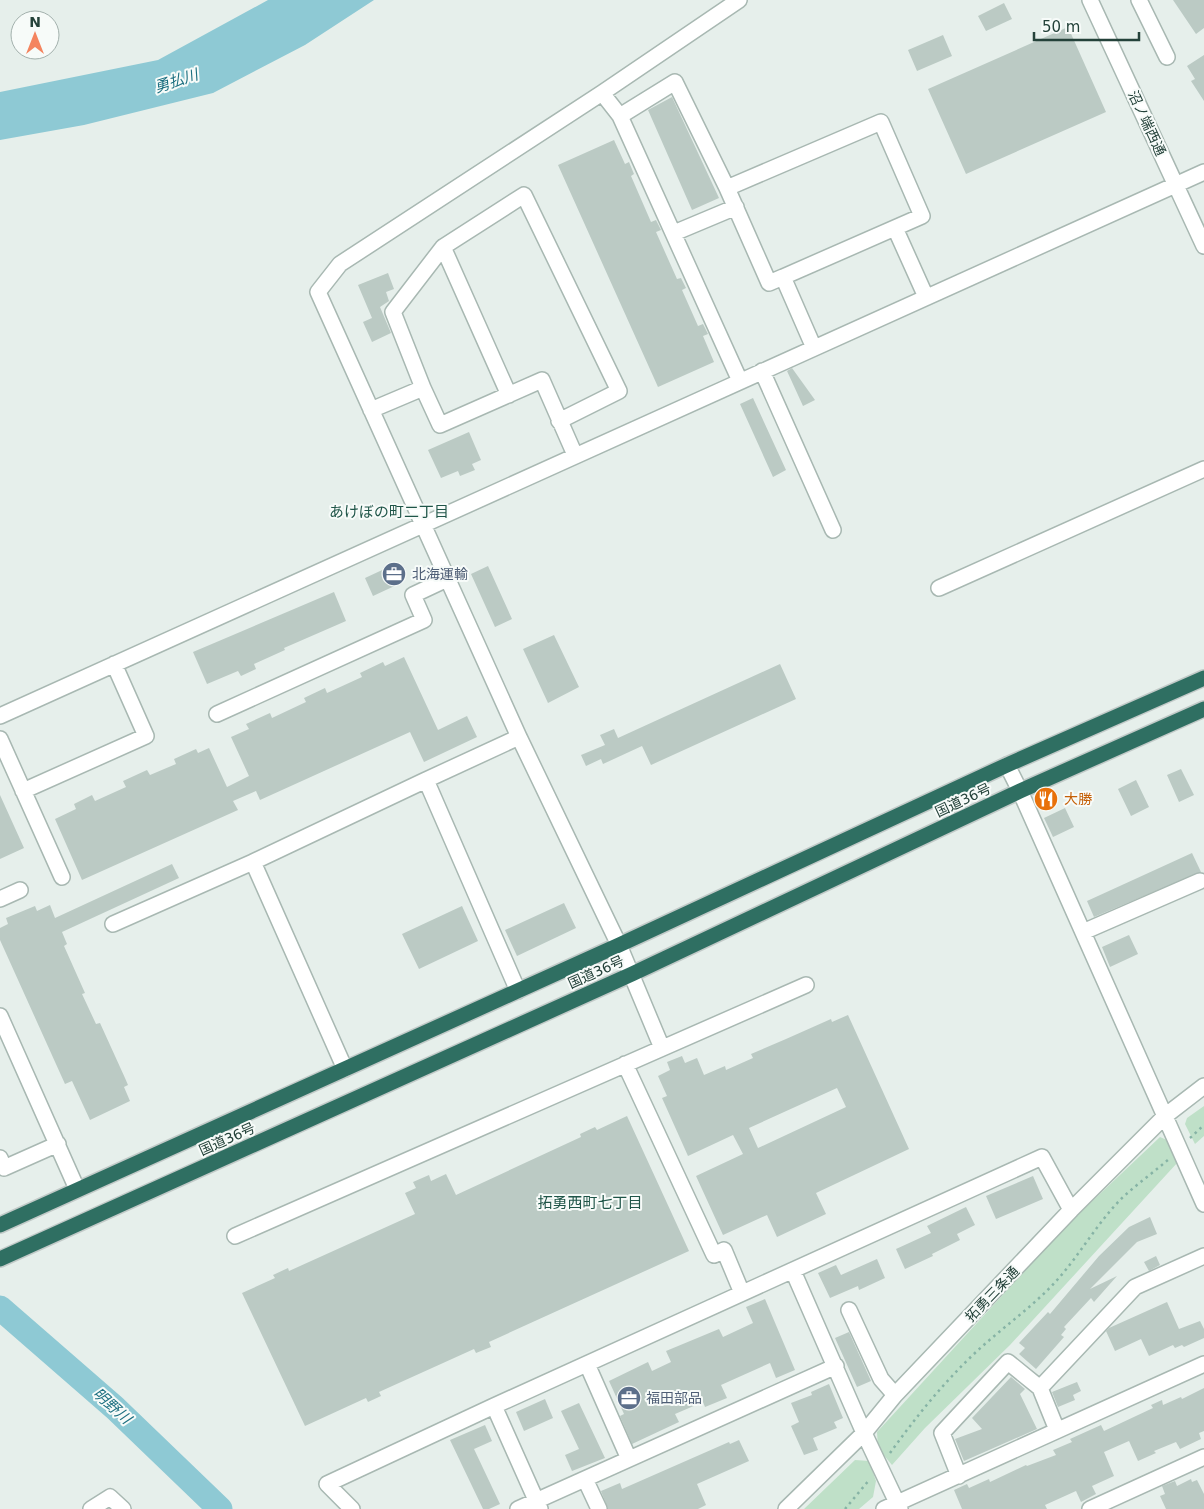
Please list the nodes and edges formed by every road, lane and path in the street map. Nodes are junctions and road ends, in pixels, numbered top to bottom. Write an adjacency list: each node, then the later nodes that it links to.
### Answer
1 (739, 0): 5 (street)
2 (1090, 0): 8 (street, 沼ノ端西通)
3 (1139, 0): 4 (street)
4 (1167, 57)
5 (602, 92): 6 (street); 22 (street)
6 (620, 116): 9 (street); 12 (street)
7 (1204, 172): 8 (street)
8 (1175, 185): 13 (street, 沼ノ端西通); 16 (street)
9 (727, 188): 10 (street); 11 (street)
10 (736, 207): 12 (street); 15 (street)
11 (895, 228): 15 (street); 16 (street)
12 (674, 233): 19 (street)
13 (1204, 246)
14 (443, 247): 20 (street); 21 (street); 23 (street)
15 (783, 277): 17 (street)
16 (926, 297): 17 (street)
17 (814, 348): 18 (street)
18 (762, 371): 19 (street); 27 (street)
19 (740, 381): 24 (street)
20 (423, 388): 21 (street); 22 (street)
21 (510, 395): 23 (street)
22 (371, 410): 26 (street)
23 (560, 420): 24 (street)
24 (575, 455): 26 (street)
25 (1204, 469): 29 (street)
26 (422, 524): 28 (street); 30 (street)
27 (833, 530)
28 (447, 579): 33 (street); 35 (street)
29 (939, 588)
30 (114, 664): 34 (street); 39 (street)
31 (1204, 678): 37 (highway, 国道36号)
32 (1204, 709): 40 (highway, 国道36号)
33 (217, 714)
34 (0, 716)
35 (519, 737): 38 (street); 48 (street)
36 (0, 739): 39 (street)
37 (1007, 765): 40 (street); 48 (highway, 国道36号)
38 (426, 780): 41 (street); 51 (street)
39 (23, 791): 42 (street)
40 (1020, 792): 47 (street); 49 (highway, 国道36号)
41 (253, 862): 46 (street); 56 (street)
42 (62, 877)
43 (1200, 881): 47 (street)
44 (20, 890): 45 (street)
45 (0, 899)
46 (113, 924)
47 (1083, 932): 58 (street)
48 (619, 945): 49 (street); 51 (highway, 国道36号)
49 (632, 974): 54 (street); 69 (highway, 国道36号)
50 (806, 985): 54 (street)
51 (518, 991): 56 (highway, 国道36号)
52 (0, 1016): 53 (street)
53 (5, 1042): 60 (street)
54 (662, 1048): 55 (street)
55 (625, 1064): 67 (street); 71 (street)
56 (345, 1068): 63 (highway, 国道36号)
57 (1204, 1086): 58 (street, 拓勇三条通)
58 (1165, 1116): 61 (street); 65 (street, 拓勇三条通)
59 (1204, 1125): 61 (path)
60 (58, 1144): 62 (street); 63 (street)
61 (1179, 1148): 64 (street); 83 (path)
62 (0, 1158)
63 (78, 1188): 66 (highway, 国道36号)
64 (1204, 1204)
65 (1071, 1210): 70 (street); 77 (street, 拓勇三条通)
66 (0, 1225)
67 (235, 1236)
68 (1204, 1256): 76 (street)
69 (0, 1260)
70 (792, 1271): 71 (street); 75 (street)
71 (742, 1293): 73 (street)
72 (849, 1310): 77 (street)
73 (587, 1364): 78 (street); 82 (street)
74 (1204, 1364): 79 (street)
75 (836, 1366): 80 (street); 82 (street)
76 (1040, 1388): 79 (street); 84 (street)
77 (895, 1395): 80 (street, 拓勇三条通)
78 (494, 1406): 86 (street); 90 (street)
79 (1057, 1430): 84 (street)
80 (864, 1433): 83 (street); 93 (street, 拓勇三条通)
81 (1204, 1457): 95 (street)
82 (629, 1459): 85 (street)
83 (880, 1467): 87 (street); 94 (path)
84 (959, 1476): 87 (street)
85 (585, 1479): 86 (street); 92 (street)
86 (538, 1505): 91 (street)
87 (894, 1507)
88 (91, 1509): 89 (street)
89 (123, 1509)
90 (352, 1509)
91 (518, 1509)
92 (599, 1509)
93 (786, 1509)
94 (845, 1509)
95 (1090, 1509)

